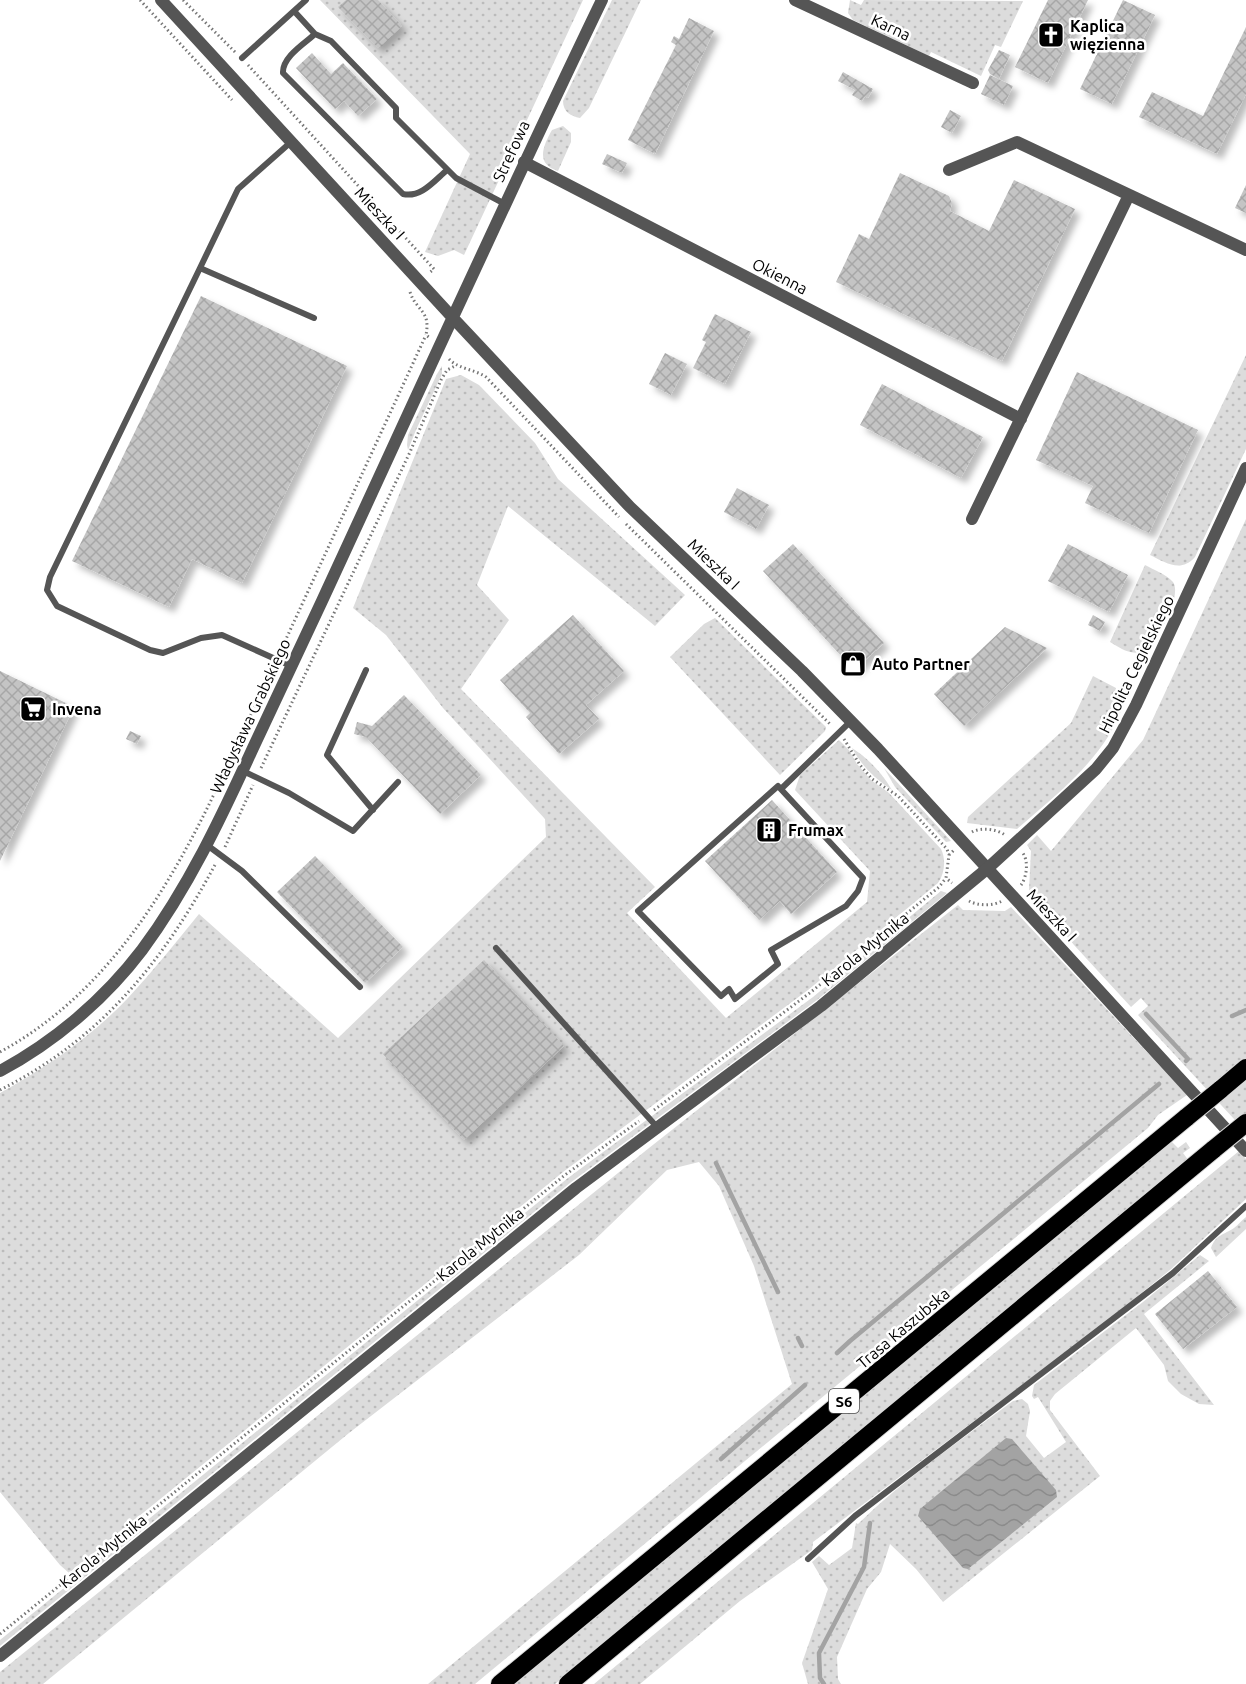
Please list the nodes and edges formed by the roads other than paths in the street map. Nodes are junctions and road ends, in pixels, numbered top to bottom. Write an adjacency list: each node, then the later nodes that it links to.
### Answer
1 (161, 0): 9 (street, Mieszka I)
2 (306, 0): 5 (lane)
3 (602, 0): 10 (street, Strefowa)
4 (795, 0): 8 (street, Karna)
5 (294, 11): 6 (lane); 7 (lane)
6 (315, 34): 11 (lane); 11 (lane)
7 (242, 58)
8 (973, 83)
9 (291, 141): 16 (lane); 18 (street, Mieszka I)
10 (524, 162): 14 (street, Strefowa); 19 (street, Okienna)
11 (447, 170): 14 (lane)
12 (949, 170): 13 (street)
13 (1129, 195): 15 (street); 19 (street)
14 (505, 204): 18 (street, Strefowa)
15 (1246, 250)
16 (200, 268): 17 (lane); 22 (lane)
17 (314, 318)
18 (453, 318): 22 (street, Władysława Grabskiego); 24 (street, Mieszka I)
19 (1021, 419): 21 (street)
20 (1246, 468): 30 (street, Hipolita Cegielskiego)
21 (972, 519)
22 (292, 666): 25 (street, Władysława Grabskiego)
23 (366, 670): 28 (lane)
24 (850, 721): 27 (lane); 30 (street, Mieszka I)
25 (243, 771): 28 (lane); 29 (street, Władysława Grabskiego)
26 (398, 782): 28 (lane)
27 (781, 789): 27 (lane)
28 (373, 810)
29 (207, 845): 32 (lane); 34 (street, Władysława Grabskiego)
30 (988, 868): 36 (street, Karola Mytnika); 37 (street, Mieszka I)
31 (496, 948): 36 (lane)
32 (360, 987)
33 (1246, 1068): 41 (highway, Trasa Kaszubska / S6, bridge)
34 (0, 1071)
35 (1246, 1124): 42 (highway, S6, bridge)
36 (658, 1128): 40 (street, Karola Mytnika)
37 (1246, 1151)
38 (1246, 1206): 39 (lane)
39 (808, 1559)
40 (0, 1656)
41 (500, 1684)
42 (568, 1684)

